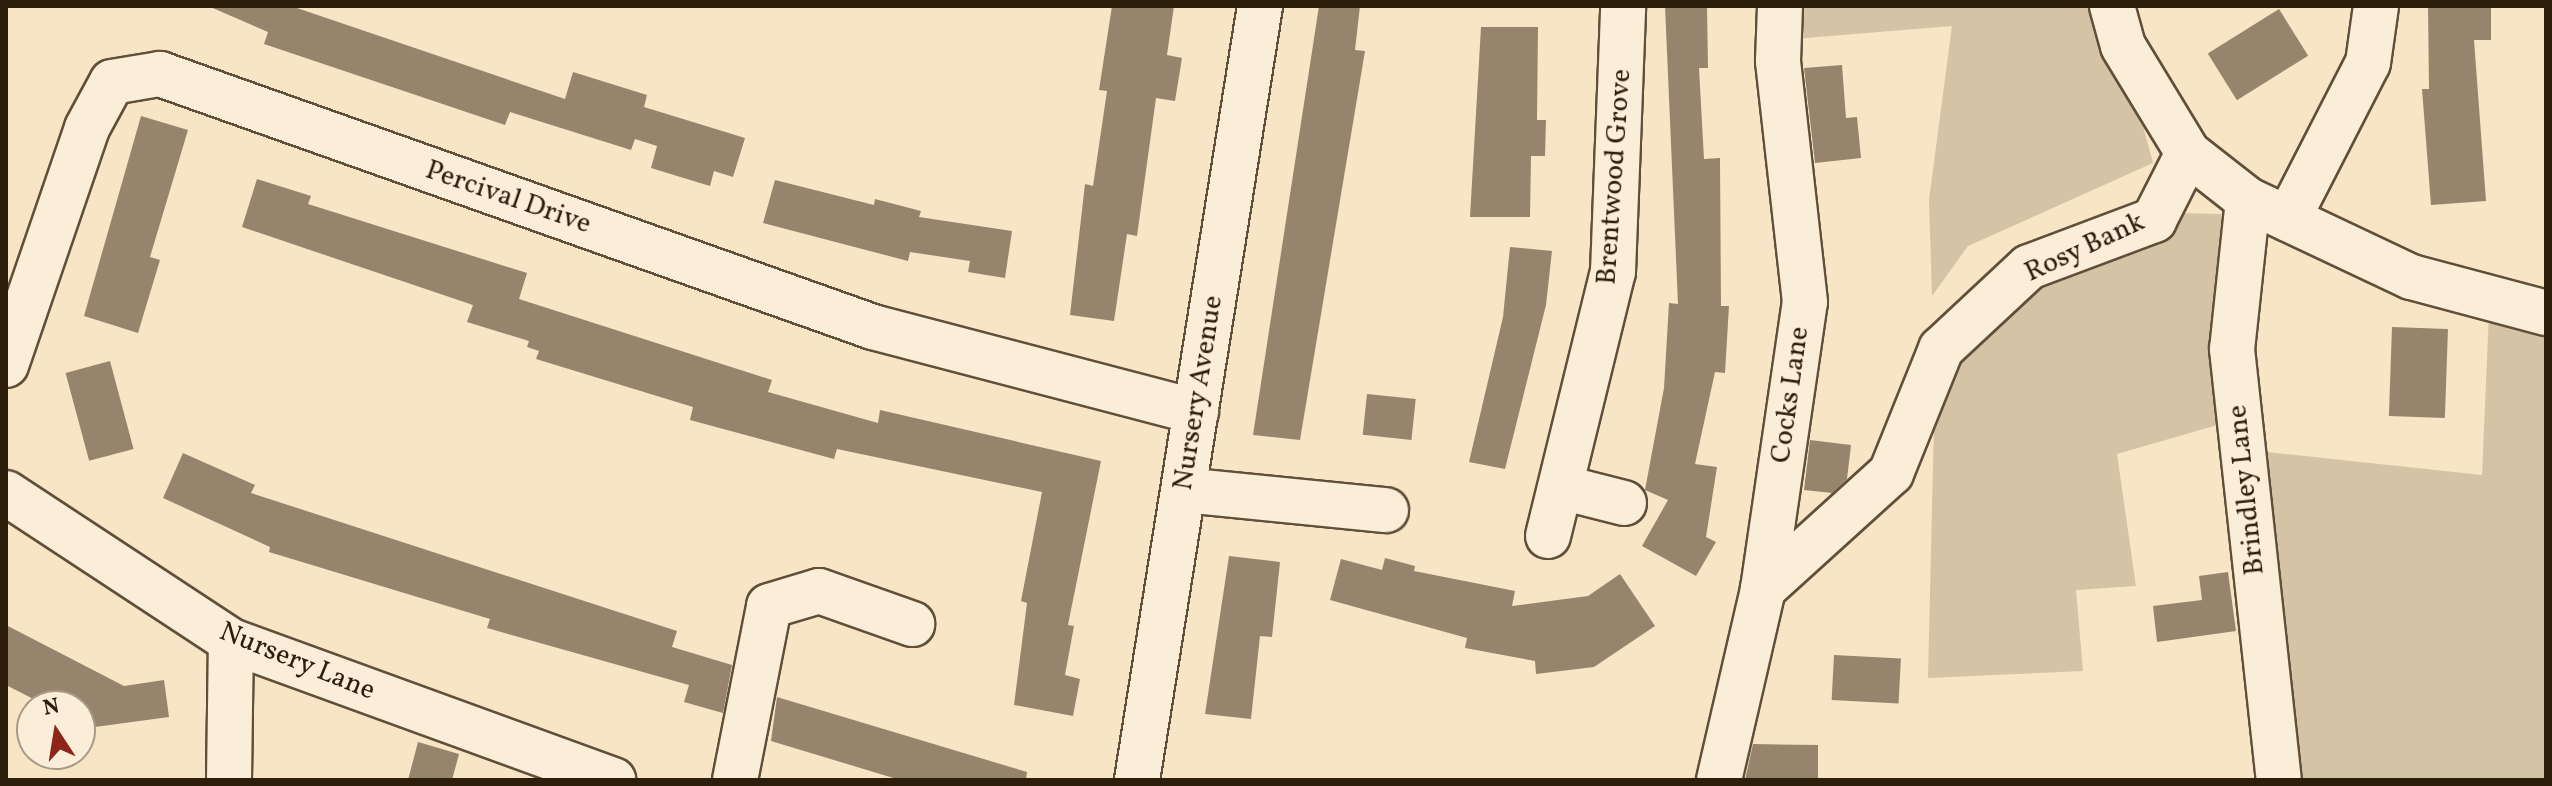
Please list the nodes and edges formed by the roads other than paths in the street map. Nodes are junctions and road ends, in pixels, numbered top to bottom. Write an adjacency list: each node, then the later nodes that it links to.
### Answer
1 (1260, 6): 11 (street, Nursery Avenue)
2 (1623, 6): 12 (street, Brentwood Grove)
3 (1780, 6): 18 (street, Cocks Lane)
4 (2112, 6): 6 (street)
5 (2376, 6): 8 (street)
6 (2188, 153): 7 (street); 18 (street, Rosy Bank)
7 (2248, 200): 8 (street); 26 (street, Brindley Lane)
8 (2288, 219): 9 (street)
9 (2546, 313)
10 (6, 365): 11 (street, Percival Drive)
11 (1196, 412): 13 (street, Nursery Avenue)
12 (1561, 487): 15 (street); 17 (street, Brentwood Grove)
13 (1184, 490): 16 (street); 24 (street, Nursery Avenue)
14 (6, 493): 20 (street, Nursery Lane)
15 (1624, 503)
16 (1386, 510)
17 (1548, 536)
18 (1763, 589): 25 (street, Cocks Lane)
19 (912, 624): 23 (street)
20 (231, 641): 21 (street); 22 (street, Nursery Lane)
21 (229, 780)
22 (613, 780)
23 (735, 780)
24 (1137, 780)
25 (1719, 780)
26 (2279, 780)

